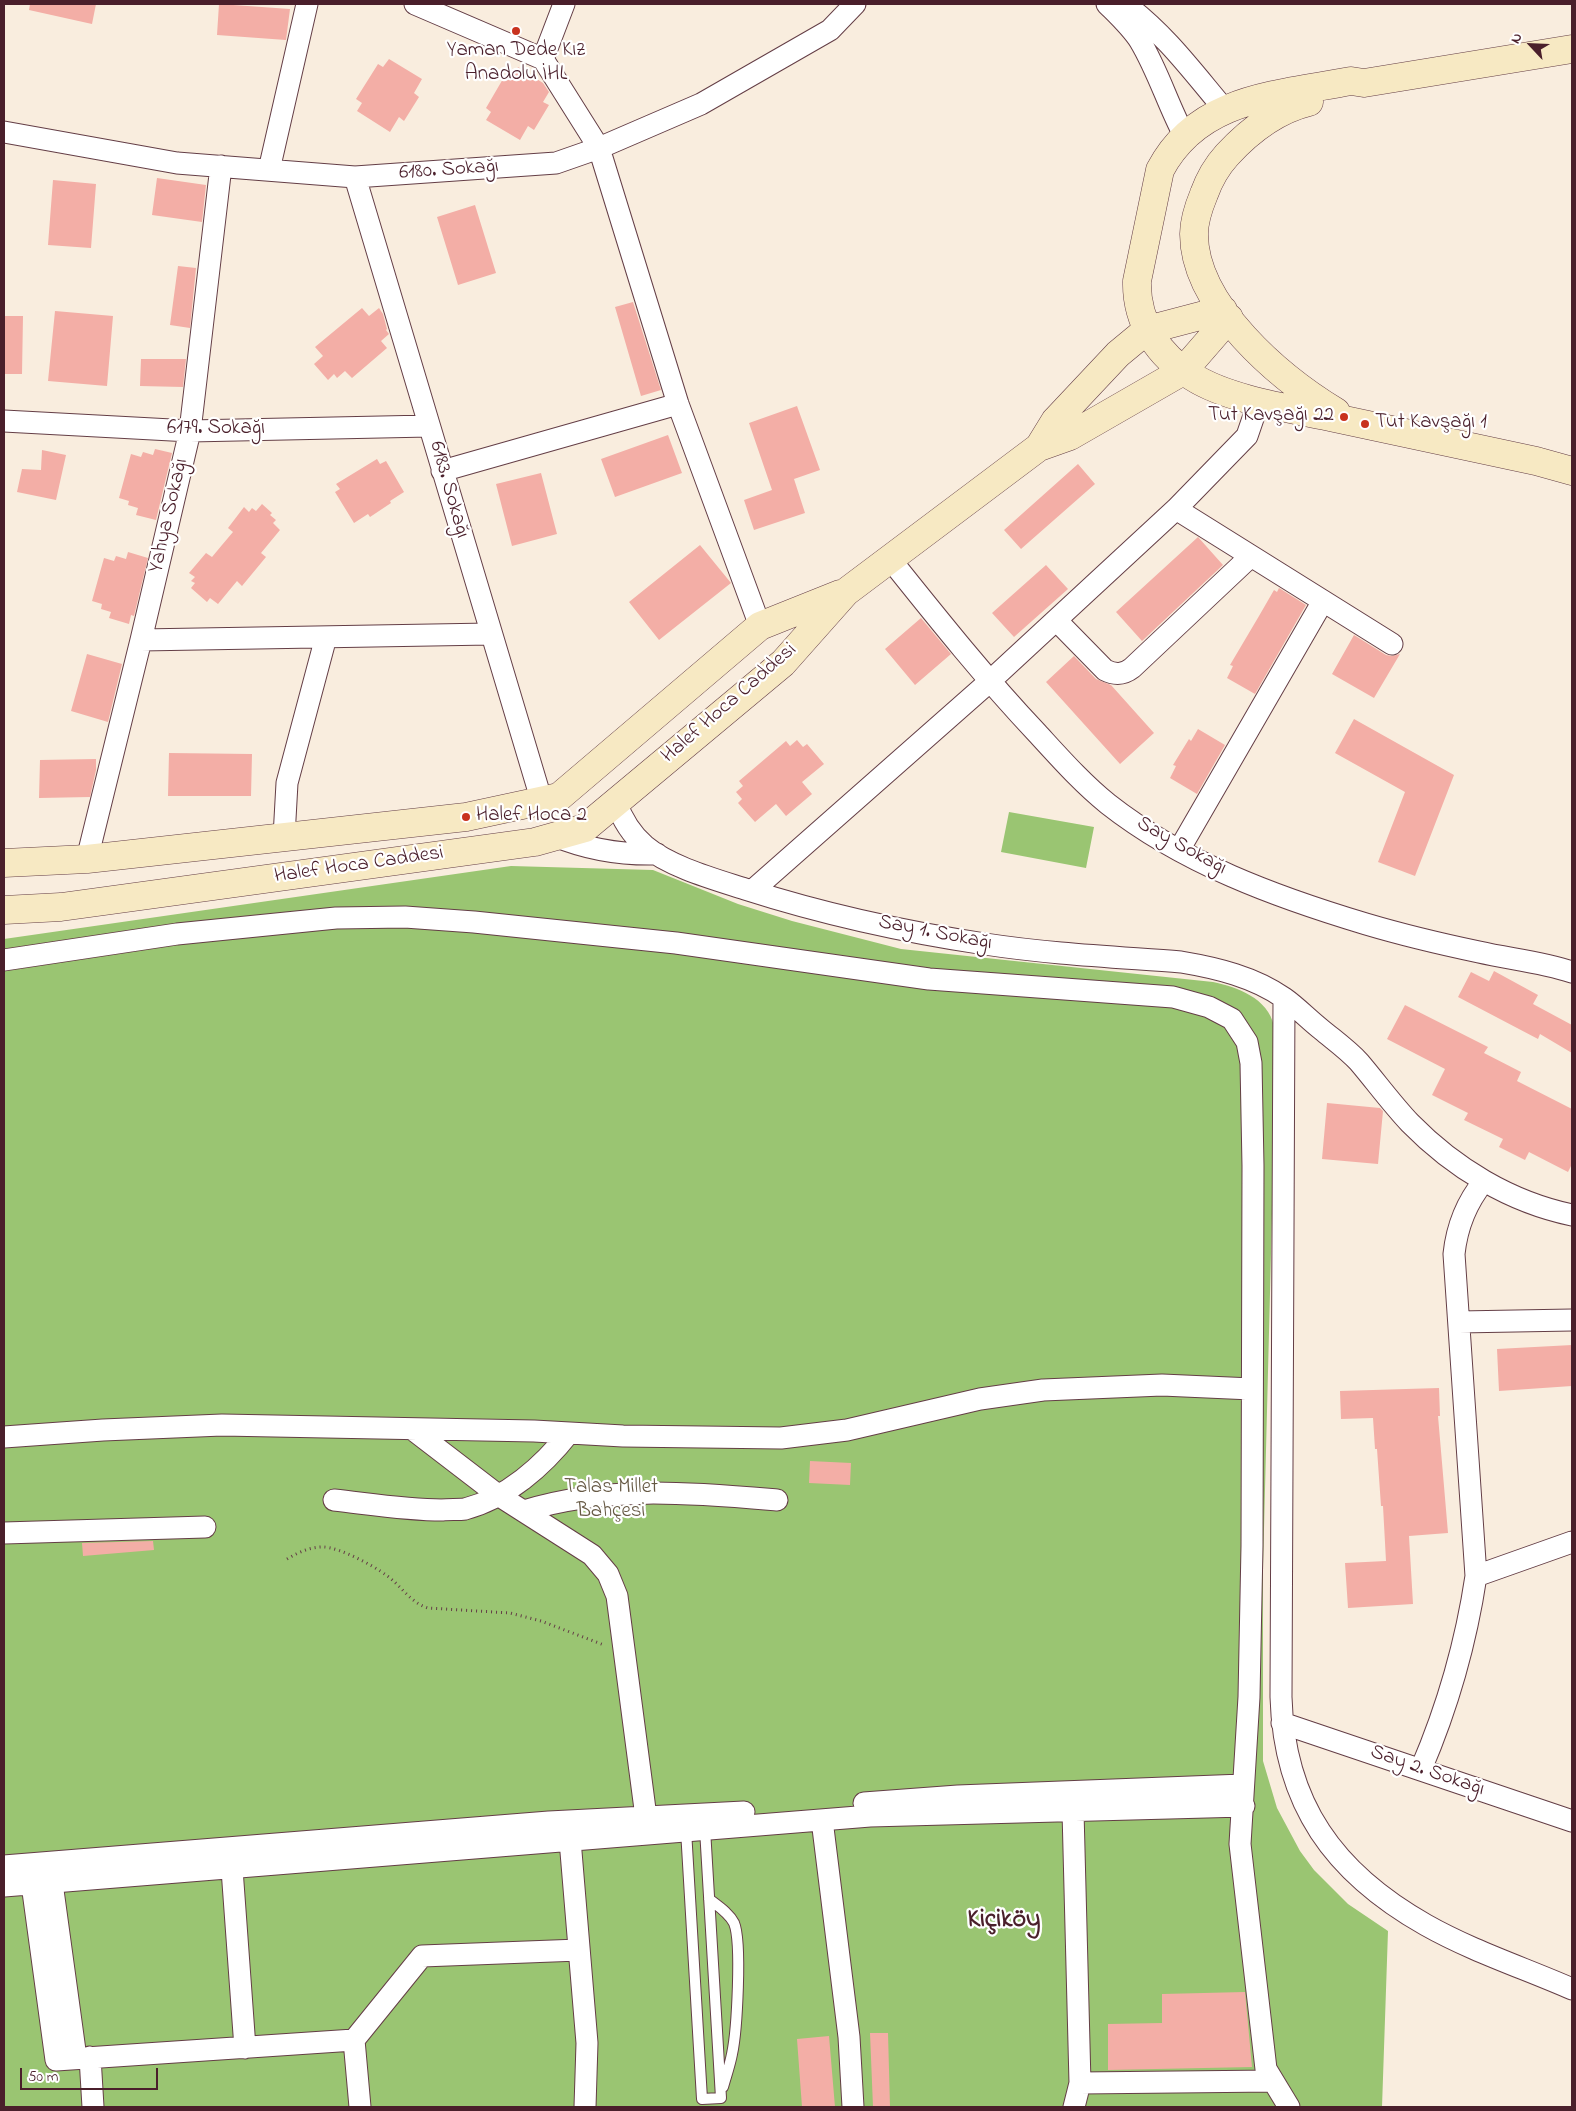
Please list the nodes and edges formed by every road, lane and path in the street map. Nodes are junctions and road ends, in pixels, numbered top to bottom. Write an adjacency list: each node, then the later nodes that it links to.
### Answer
1 (307, 4): 16 (street)
2 (415, 4): 8 (street)
3 (564, 4): 8 (street)
4 (1107, 4): 12 (street)
5 (1125, 4): 10 (street)
6 (845, 6): 13 (street, 6180. Sokağı)
7 (1572, 49): 9 (main road)
8 (543, 59): 13 (street)
9 (1364, 83): 10 (main road); 14 (main road)
10 (1225, 110): 12 (main road); 14 (main road)
11 (4, 132): 15 (street, 6180. Sokağı)
12 (1184, 135): 14 (main road); 19 (main road)
13 (599, 148): 17 (street, 6180. Sokağı); 22 (street)
14 (1228, 154): 18 (main road)
15 (221, 166): 16 (street, 6180. Sokağı); 26 (street, Yahya Sokağı)
16 (269, 170): 17 (street, 6180. Sokağı)
17 (355, 177): 25 (street, 6183. Sokağı)
18 (1226, 314): 19 (main road); 20 (main road); 24 (main road)
19 (1147, 330): 20 (main road); 27 (main road)
20 (1184, 371): 21 (main road); 27 (main road)
21 (1258, 402): 24 (main road); 30 (street)
22 (678, 404): 28 (street); 36 (street)
23 (4, 421): 26 (street, 6179. Sokağı)
24 (1365, 424): 29 (main road)
25 (429, 426): 26 (street, 6179. Sokağı); 28 (street, 6183. Sokağı)
26 (190, 431): 39 (street, Yahya Sokağı)
27 (1040, 447): 32 (main road)
28 (442, 471): 37 (street, 6183. Sokağı)
29 (1572, 471)
30 (1176, 509): 31 (street); 35 (street)
31 (1251, 556): 34 (street); 35 (street)
32 (890, 559): 33 (main road); 41 (street, Say Sokağı)
33 (846, 592): 36 (main road, Halef Hoca Caddesi); 43 (main road, Halef Hoca Caddesi)
34 (1323, 601): 40 (street); 46 (street)
35 (1056, 620): 41 (street)
36 (760, 626): 42 (main road, Halef Hoca Caddesi)
37 (490, 634): 38 (street); 42 (street, 6183. Sokağı)
38 (326, 637): 39 (street); 45 (street)
39 (141, 640): 48 (street, Yahya Sokağı)
40 (1392, 644)
41 (989, 682): 46 (street, Say Sokağı); 50 (street)
42 (542, 802): 45 (main road, Halef Hoca Caddesi)
43 (616, 802): 44 (main road, Halef Hoca Caddesi); 47 (street, Say 1. Sokağı)
44 (555, 836): 47 (street); 51 (main road, Halef Hoca Caddesi)
45 (284, 837): 48 (main road, Halef Hoca Caddesi)
46 (1179, 850): 53 (street, Say Sokağı)
47 (657, 854): 50 (street, Say 1. Sokağı)
48 (87, 859): 49 (main road, Halef Hoca Caddesi)
49 (4, 863)
50 (752, 891): 54 (street, Say 1. Sokağı)
51 (9, 911)
52 (4, 960): 59 (street)
53 (1570, 967)
54 (1284, 998): 55 (street, Say 1. Sokağı); 73 (street)
55 (1484, 1180): 56 (street, Say 1. Sokağı); 58 (street)
56 (1572, 1215)
57 (1572, 1320): 58 (street)
58 (1459, 1322): 71 (street)
59 (1252, 1389): 61 (street); 75 (street)
60 (412, 1429): 61 (street); 62 (street); 63 (street)
61 (569, 1433): 63 (street)
62 (4, 1437)
63 (498, 1495): 64 (street); 66 (street)
64 (334, 1500)
65 (777, 1500): 66 (street)
66 (524, 1511): 72 (street)
67 (205, 1527): 68 (street)
68 (4, 1533)
69 (1572, 1542): 71 (street)
70 (287, 1559): 72 (path)
71 (1476, 1576): 74 (street)
72 (625, 1655): 78 (street)
73 (1282, 1723): 74 (street, Say 2. Sokağı); 89 (street)
74 (1422, 1769): 80 (street, Say 2. Sokağı)
75 (1244, 1785): 76 (street); 78 (street)
76 (1244, 1806): 77 (street); 93 (street)
77 (1073, 1811): 79 (street); 94 (street)
78 (646, 1817): 83 (street)
79 (822, 1820): 81 (street); 99 (street)
80 (1572, 1821)
81 (695, 1830): 82 (street); 87 (lane); 95 (lane)
82 (570, 1840): 84 (street); 88 (street)
83 (4, 1866)
84 (232, 1869): 85 (street); 91 (street)
85 (42, 1884): 86 (street); 92 (street)
86 (4, 1886)
87 (709, 1899): 95 (lane); 95 (lane)
88 (579, 1950): 90 (street); 98 (street)
89 (1572, 1989)
90 (354, 2040): 91 (street); 97 (street)
91 (245, 2048): 92 (street)
92 (83, 2057): 96 (street)
93 (1273, 2081): 94 (street); 101 (street)
94 (1080, 2083): 100 (street)
95 (721, 2098)
96 (93, 2107)
97 (360, 2107)
98 (584, 2107)
99 (853, 2107)
100 (1074, 2107)
101 (1289, 2107)

